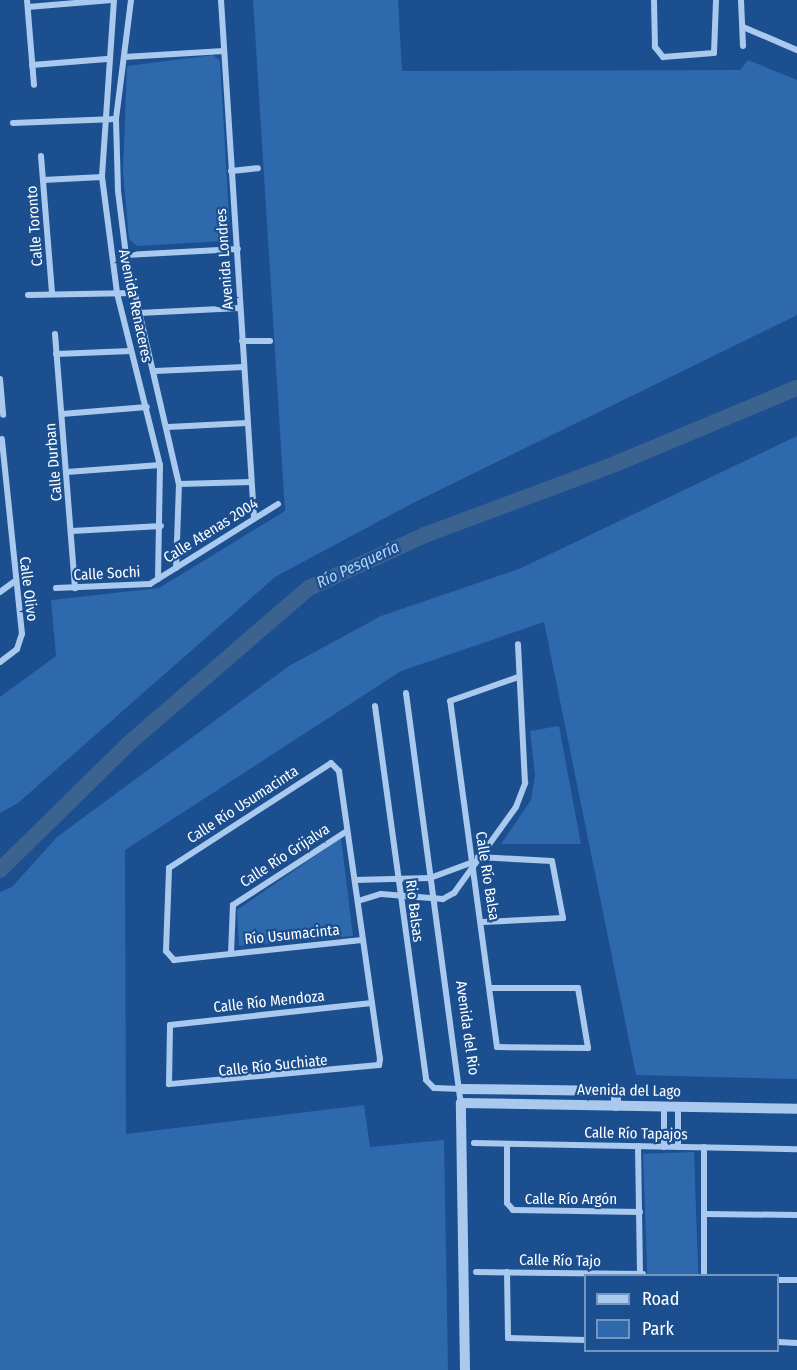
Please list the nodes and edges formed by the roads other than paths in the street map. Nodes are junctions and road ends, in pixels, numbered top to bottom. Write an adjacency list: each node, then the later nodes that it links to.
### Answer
1 (113, 0): 7 (street); 13 (street, Avenida Renaceres)
2 (131, 0): 12 (street, Avenida Renaceres)
3 (221, 0): 11 (street, Avenida Londres)
4 (654, 0): 5 (street)
5 (716, 0)
6 (741, 0): 8 (street)
7 (27, 4): 14 (street)
8 (743, 27): 9 (street); 10 (street)
9 (743, 46)
10 (797, 50)
11 (224, 51): 12 (street); 21 (street, Avenida Londres)
12 (124, 57): 16 (street, Avenida Renaceres)
13 (107, 60): 14 (street); 17 (street, Avenida Renaceres)
14 (32, 65): 15 (street)
15 (34, 85)
16 (116, 119): 17 (street); 25 (street, Avenida Renaceres)
17 (102, 120): 18 (street); 22 (street, Avenida Renaceres)
18 (13, 123)
19 (41, 156): 23 (street, Calle Toronto)
20 (258, 168): 21 (street)
21 (231, 171): 24 (street, Avenida Londres)
22 (102, 177): 23 (street); 26 (street, Avenida Renaceres)
23 (43, 180): 28 (street, Calle Toronto)
24 (238, 249): 25 (street); 30 (street, Avenida Londres)
25 (126, 255): 27 (street, Avenida Renaceres)
26 (117, 293): 27 (street); 28 (street); 35 (street, Avenida Renaceres)
27 (135, 293): 31 (street, Avenida Renaceres)
28 (52, 294): 29 (street)
29 (28, 295)
30 (240, 308): 31 (street); 33 (street, Avenida Londres)
31 (139, 313): 38 (street, Avenida Renaceres)
32 (55, 334): 36 (street, Calle Durban)
33 (242, 341): 34 (street); 37 (street, Avenida Londres)
34 (270, 341)
35 (131, 351): 36 (street); 41 (street, Avenida Renaceres)
36 (56, 354): 42 (street, Calle Durban)
37 (244, 367): 38 (street); 44 (street, Avenida Londres)
38 (155, 371): 45 (street, Avenida Renaceres)
39 (0, 379): 40 (street)
40 (1, 400): 43 (street)
41 (147, 407): 42 (street); 48 (street, Avenida Renaceres)
42 (62, 414): 49 (street, Calle Durban)
43 (3, 415)
44 (247, 423): 45 (street); 50 (street, Avenida Londres)
45 (168, 427): 51 (street, Avenida Renaceres)
46 (2, 439): 47 (street, Calle Olivo)
47 (2, 461): 54 (street, Calle Olivo)
48 (160, 465): 49 (street); 56 (street, Avenida Renaceres)
49 (67, 472): 57 (street, Calle Durban)
50 (251, 482): 51 (street); 53 (street, Avenida Londres)
51 (179, 484): 58 (street, Avenida Renaceres)
52 (278, 504): 53 (street, Calle Atenas 2004)
53 (254, 517): 58 (street, Calle Atenas 2004)
54 (8, 518): 55 (street); 60 (street, Calle Olivo)
55 (0, 519)
56 (161, 525): 57 (street); 59 (street, Avenida Renaceres)
57 (72, 531): 62 (street, Calle Durban)
58 (176, 568): 59 (street, Calle Atenas 2004)
59 (158, 579): 62 (street, Calle Sochi)
60 (14, 582): 63 (street); 65 (street, Calle Olivo)
61 (56, 588): 62 (street, Calle Sochi)
62 (75, 588)
63 (0, 592)
64 (518, 644): 66 (street)
65 (0, 662)
66 (518, 677): 71 (street); 71 (street, Calle Río Balsa)
67 (406, 693): 73 (street, Avenida del Rio)
68 (375, 706): 74 (street, Rio Balsas)
69 (331, 764): 70 (street, Río Usumacinta); 72 (street, Calle Río Usumacinta)
70 (347, 831): 75 (street, Río Usumacinta); 81 (street, Calle Río Grijalva)
71 (475, 860): 73 (street); 78 (street); 79 (street, Calle Río Balsa); 79 (street)
72 (169, 868): 81 (street, Río Usumacinta)
73 (430, 878): 74 (street); 78 (street, Avenida del Rio)
74 (398, 879): 75 (street); 76 (street, Rio Balsas)
75 (355, 880): 77 (street, Río Usumacinta)
76 (400, 897): 77 (street); 78 (street); 85 (street, Rio Balsas)
77 (358, 901): 80 (street, Río Usumacinta)
78 (434, 903): 85 (street, Avenida del Rio)
79 (483, 922): 82 (street, Calle Río Balsa)
80 (362, 940): 81 (street, Río Usumacinta); 83 (street)
81 (231, 954)
82 (492, 988): 82 (street, Calle Río Balsa)
83 (372, 1003): 84 (street, Calle Río Mendoza); 84 (street, Calle Río Suchiate)
84 (170, 1086)
85 (461, 1089): 86 (street, Avenida del Rio); 87 (street, Avenida del Lago)
86 (461, 1103): 87 (street, Avenida del Lago); 110 (street, Avenida del Rio)
87 (616, 1106): 88 (street, Avenida del Lago)
88 (664, 1107): 89 (street, Avenida del Lago); 94 (street)
89 (678, 1107): 90 (street, Avenida del Lago); 95 (street)
90 (797, 1108)
91 (474, 1143): 92 (street, Calle Río Tapajos)
92 (507, 1144): 93 (street, Calle Río Tapajos); 98 (street, Calle Río Argón)
93 (638, 1146): 94 (street, Calle Río Tapajos); 98 (street)
94 (664, 1147): 95 (street, Calle Río Tapajos)
95 (678, 1147): 96 (street, Calle Río Tapajos)
96 (704, 1147): 97 (street, Calle Río Tapajos); 99 (street)
97 (797, 1149)
98 (640, 1212): 103 (street)
99 (704, 1214): 100 (street); 104 (street)
100 (797, 1215)
101 (476, 1272): 102 (street, Calle Río Tajo)
102 (507, 1272): 103 (street, Calle Río Tajo); 107 (street)
103 (641, 1274)
104 (704, 1274)
105 (779, 1280): 106 (street)
106 (797, 1280)
107 (584, 1340)
108 (779, 1342): 109 (street)
109 (797, 1343)
110 (465, 1370)

